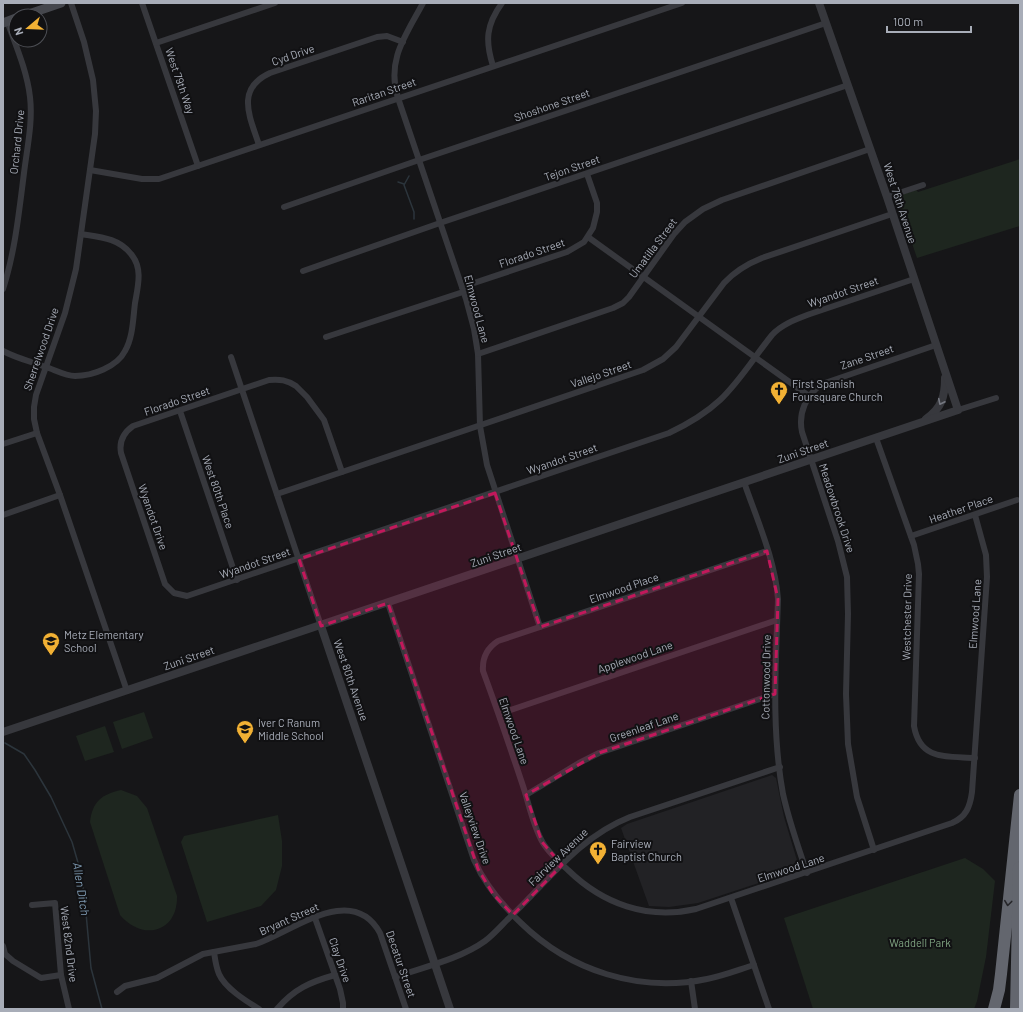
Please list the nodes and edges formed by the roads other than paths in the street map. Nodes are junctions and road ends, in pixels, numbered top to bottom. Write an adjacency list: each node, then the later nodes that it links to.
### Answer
1 (61, 3): 9 (main road)
2 (71, 3): 21 (street, Sherrelwood Drive)
3 (142, 3): 12 (street, West 79th Way)
4 (275, 3): 12 (street)
5 (423, 3): 11 (street, Elmwood Lane)
6 (502, 3): 14 (street)
7 (682, 3): 14 (street, Raritan Street)
8 (820, 3): 10 (street, West 76th Avenue)
9 (46, 8)
10 (826, 23): 15 (street, West 76th Avenue); 19 (street, Shoshone Street)
11 (403, 42): 16 (street, Elmwood Lane); 17 (street, Cyd Drive)
12 (156, 43): 20 (street, West 79th Way)
13 (17, 48): 33 (street, Orchard Drive)
14 (493, 66): 16 (street, Raritan Street)
15 (848, 85): 18 (street, West 76th Avenue); 22 (street, Tejon Street)
16 (398, 98): 17 (street, Raritan Street); 19 (street, Elmwood Lane)
17 (259, 145): 20 (street, Raritan Street)
18 (870, 149): 24 (street, West 76th Avenue); 31 (street, Umatilla Street)
19 (419, 160): 25 (street, Shoshone Street); 27 (street, Elmwood Lane)
20 (198, 166): 21 (street, Raritan Street)
21 (90, 170): 28 (street, Sherrelwood Drive)
22 (587, 174): 27 (street, Tejon Street); 29 (street)
23 (923, 185): 24 (street)
24 (887, 197): 26 (street, West 76th Avenue)
25 (284, 207)
26 (892, 214): 32 (street, West 76th Avenue); 35 (street, Vallejo Street)
27 (440, 223): 30 (street, Tejon Street); 34 (street, Elmwood Lane)
28 (81, 234): 42 (street, Sherrelwood Drive); 42 (street)
29 (588, 237): 31 (street); 34 (street, Florado Street)
30 (303, 271)
31 (644, 276): 35 (street); 39 (street, Umatilla Street)
32 (914, 279): 37 (street, West 76th Avenue); 40 (street, Wyandot Street)
33 (3, 289)
34 (463, 290): 36 (street, Florado Street); 39 (street, Elmwood Lane)
35 (699, 316): 40 (street); 50 (street, Vallejo Street)
36 (326, 337)
37 (936, 345): 43 (street, West 76th Avenue); 45 (street, Zane Street)
38 (3, 351): 42 (street)
39 (478, 354): 50 (street, Elmwood Lane)
40 (755, 356): 45 (street); 58 (street, Wyandot Street)
41 (231, 357): 44 (street, West 80th Avenue)
42 (46, 367): 51 (street, Sherrelwood Drive)
43 (946, 373): 47 (street, West 76th Avenue); 49 (street, one-way to 49)
44 (242, 390): 48 (street, Florado Street); 56 (street); 59 (street, West 80th Avenue)
45 (809, 396): 55 (street, Meadowbrook Drive)
46 (996, 398): 47 (street, Zuni Street)
47 (958, 410): 49 (street, Zuni Street)
48 (180, 411): 52 (street, Florado Street); 68 (street, West 80th Place)
49 (920, 423): 53 (street, Zuni Street)
50 (480, 426): 56 (street, Vallejo Street); 58 (street, Elmwood Lane)
51 (38, 432): 54 (street); 60 (street, Sherrelwood Drive)
52 (122, 438): 69 (street, Wyandot Drive)
53 (876, 438): 55 (street, Zuni Street); 64 (street, Westchester Drive)
54 (3, 444)
55 (811, 460): 57 (street, Zuni Street); 84 (street, Meadowbrook Drive)
56 (342, 472): 59 (street, Vallejo Street)
57 (744, 482): 65 (street, Cottonwood Drive); 67 (street, Zuni Street)
58 (495, 492): 66 (street, Wyandot Street); 67 (street, Elmwood Lane)
59 (277, 494): 66 (street, West 80th Avenue)
60 (60, 495): 62 (street); 75 (street, Sherrelwood Drive)
61 (1017, 500): 63 (street, Heather Place)
62 (3, 515)
63 (975, 515): 64 (street, Heather Place); 79 (street, Elmwood Lane)
64 (911, 536): 79 (street, Westchester Drive)
65 (767, 551): 71 (street, Cottonwood Drive); 73 (street, Elmwood Place)
66 (299, 559): 68 (street, Wyandot Street); 72 (street, West 80th Avenue)
67 (517, 559): 70 (street, Zuni Street); 73 (street, Elmwood Lane)
68 (237, 580): 69 (street, Wyandot Street)
69 (179, 595)
70 (388, 603): 72 (street, Zuni Street); 90 (street, Valleyview Drive)
71 (777, 620): 76 (street, Cottonwood Drive); 77 (street, Applewood Lane)
72 (321, 626): 75 (street, Zuni Street); 94 (street, West 80th Avenue)
73 (540, 627): 74 (street, Elmwood Place)
74 (488, 649): 77 (street, Elmwood Lane)
75 (127, 691): 78 (street, Zuni Street)
76 (775, 694): 80 (street, Cottonwood Drive); 81 (street, Greenleaf Lane)
77 (499, 714): 81 (street, Elmwood Lane)
78 (3, 732)
79 (974, 758): 84 (street, Elmwood Lane)
80 (780, 767): 85 (street, Fairview Avenue); 86 (street, Cottonwood Drive)
81 (526, 795): 85 (street, Elmwood Lane)
82 (1020, 795): 109 (highway, one-way to 109)
83 (1020, 818): 110 (highway)
84 (874, 850): 86 (street, Elmwood Lane)
85 (562, 865): 87 (street, Elmwood Lane); 90 (street, Fairview Avenue)
86 (807, 873): 87 (street, Elmwood Lane)
87 (731, 898): 95 (street)
88 (32, 905): 96 (street, West 82nd Drive)
89 (358, 913): 91 (street, Bryant Street); 98 (street, Decatur Street)
90 (513, 915): 94 (street, Fairview Avenue); 99 (street, Valleyview Drive)
91 (315, 918): 93 (street, Bryant Street); 97 (street, Clay Drive)
92 (3, 946): 96 (street)
93 (214, 952): 100 (street, Bryant Street); 102 (street)
94 (434, 964): 98 (street, Fairview Avenue); 106 (street, West 80th Avenue)
95 (754, 965): 99 (street, Valleyview Drive); 108 (street)
96 (61, 975): 101 (street, West 82nd Drive)
97 (335, 975): 103 (street); 104 (street, Clay Drive)
98 (395, 977): 105 (street, Decatur Street)
99 (691, 981): 107 (street)
100 (117, 992)
101 (69, 1009)
102 (259, 1009)
103 (277, 1009)
104 (343, 1009)
105 (406, 1009)
106 (450, 1009)
107 (695, 1009)
108 (769, 1009)
109 (994, 1009)
110 (1016, 1009)

